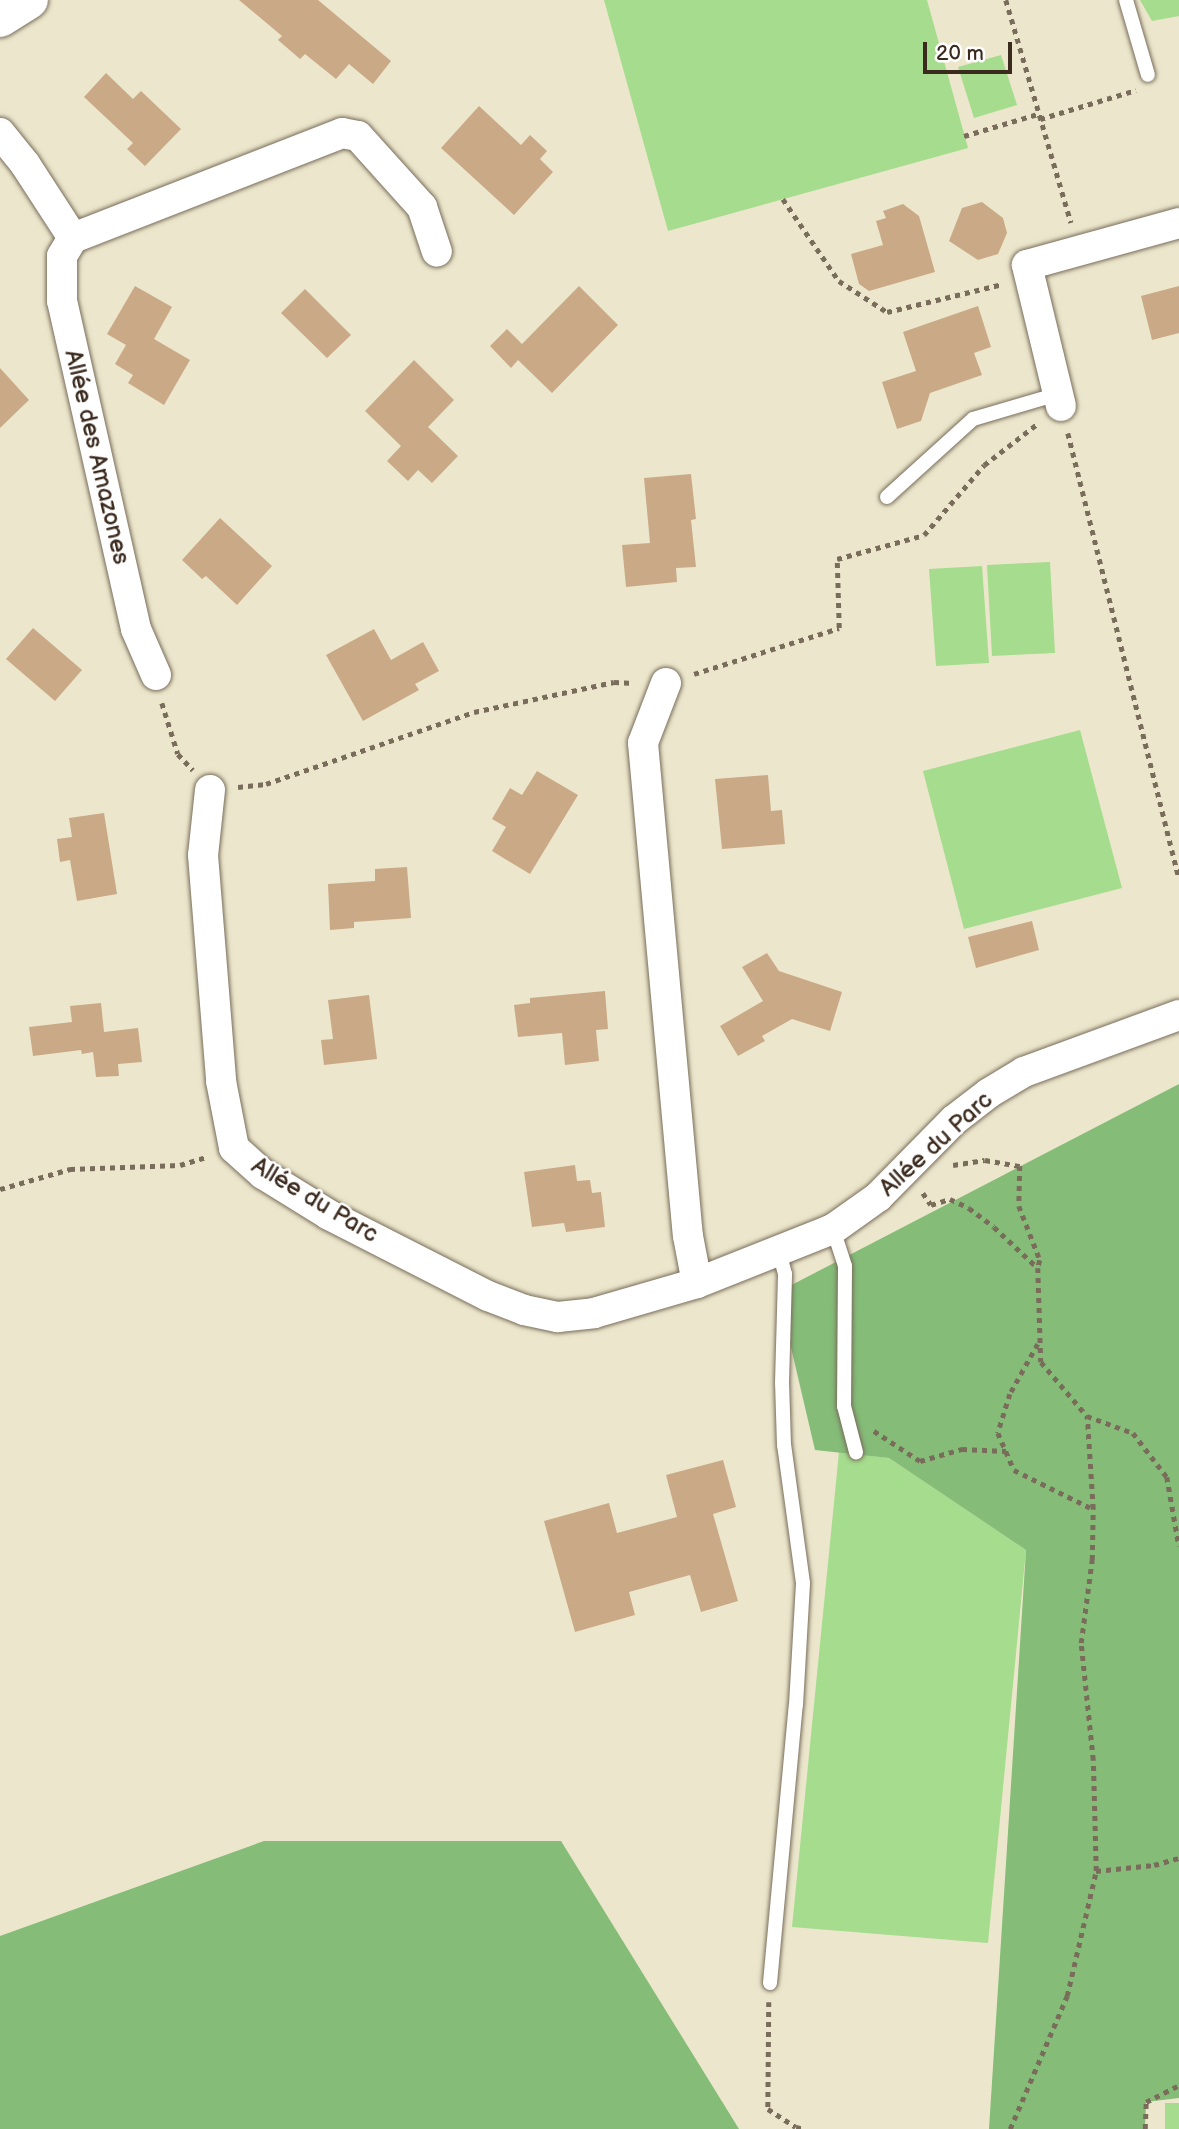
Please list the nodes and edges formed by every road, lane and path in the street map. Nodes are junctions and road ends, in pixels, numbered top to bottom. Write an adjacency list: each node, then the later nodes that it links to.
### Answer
1 (29, 0): 4 (street)
2 (1006, 0): 7 (path)
3 (1126, 0): 5 (lane)
4 (0, 18)
5 (1148, 75)
6 (1135, 92): 7 (path)
7 (1039, 116): 9 (path); 13 (path)
8 (0, 134): 12 (street)
9 (964, 136)
10 (783, 199): 15 (path)
11 (1179, 223): 13 (street)
12 (73, 238): 14 (street); 18 (street, Allée des Amazones)
13 (1079, 250): 15 (street)
14 (437, 252)
15 (1029, 274): 16 (street)
16 (1059, 400): 17 (lane); 19 (path); 21 (path)
17 (887, 497)
18 (156, 675): 20 (path)
19 (666, 683): 20 (path); 30 (street)
20 (210, 790): 23 (street, Allée du Parc)
21 (1179, 877)
22 (1179, 1015): 27 (street, Allée du Parc)
23 (234, 1149): 26 (path); 30 (street, Allée du Parc)
24 (951, 1165): 29 (path)
25 (918, 1186): 29 (path)
26 (0, 1189)
27 (833, 1229): 28 (street, Allée du Parc); 32 (lane)
28 (779, 1252): 30 (street, Allée du Parc); 40 (lane)
29 (1038, 1268): 31 (path)
30 (697, 1283)
31 (1039, 1343): 33 (path); 34 (path)
32 (844, 1406): 34 (path); 35 (lane)
33 (1087, 1416): 36 (path); 37 (path)
34 (1006, 1451): 36 (path)
35 (856, 1452)
36 (1093, 1509): 39 (path)
37 (1179, 1546)
38 (1179, 1858): 39 (path)
39 (1096, 1871): 43 (path)
40 (769, 1983): 42 (path)
41 (1179, 2085): 44 (path)
42 (804, 2129)
43 (1010, 2129)
44 (1145, 2129)

